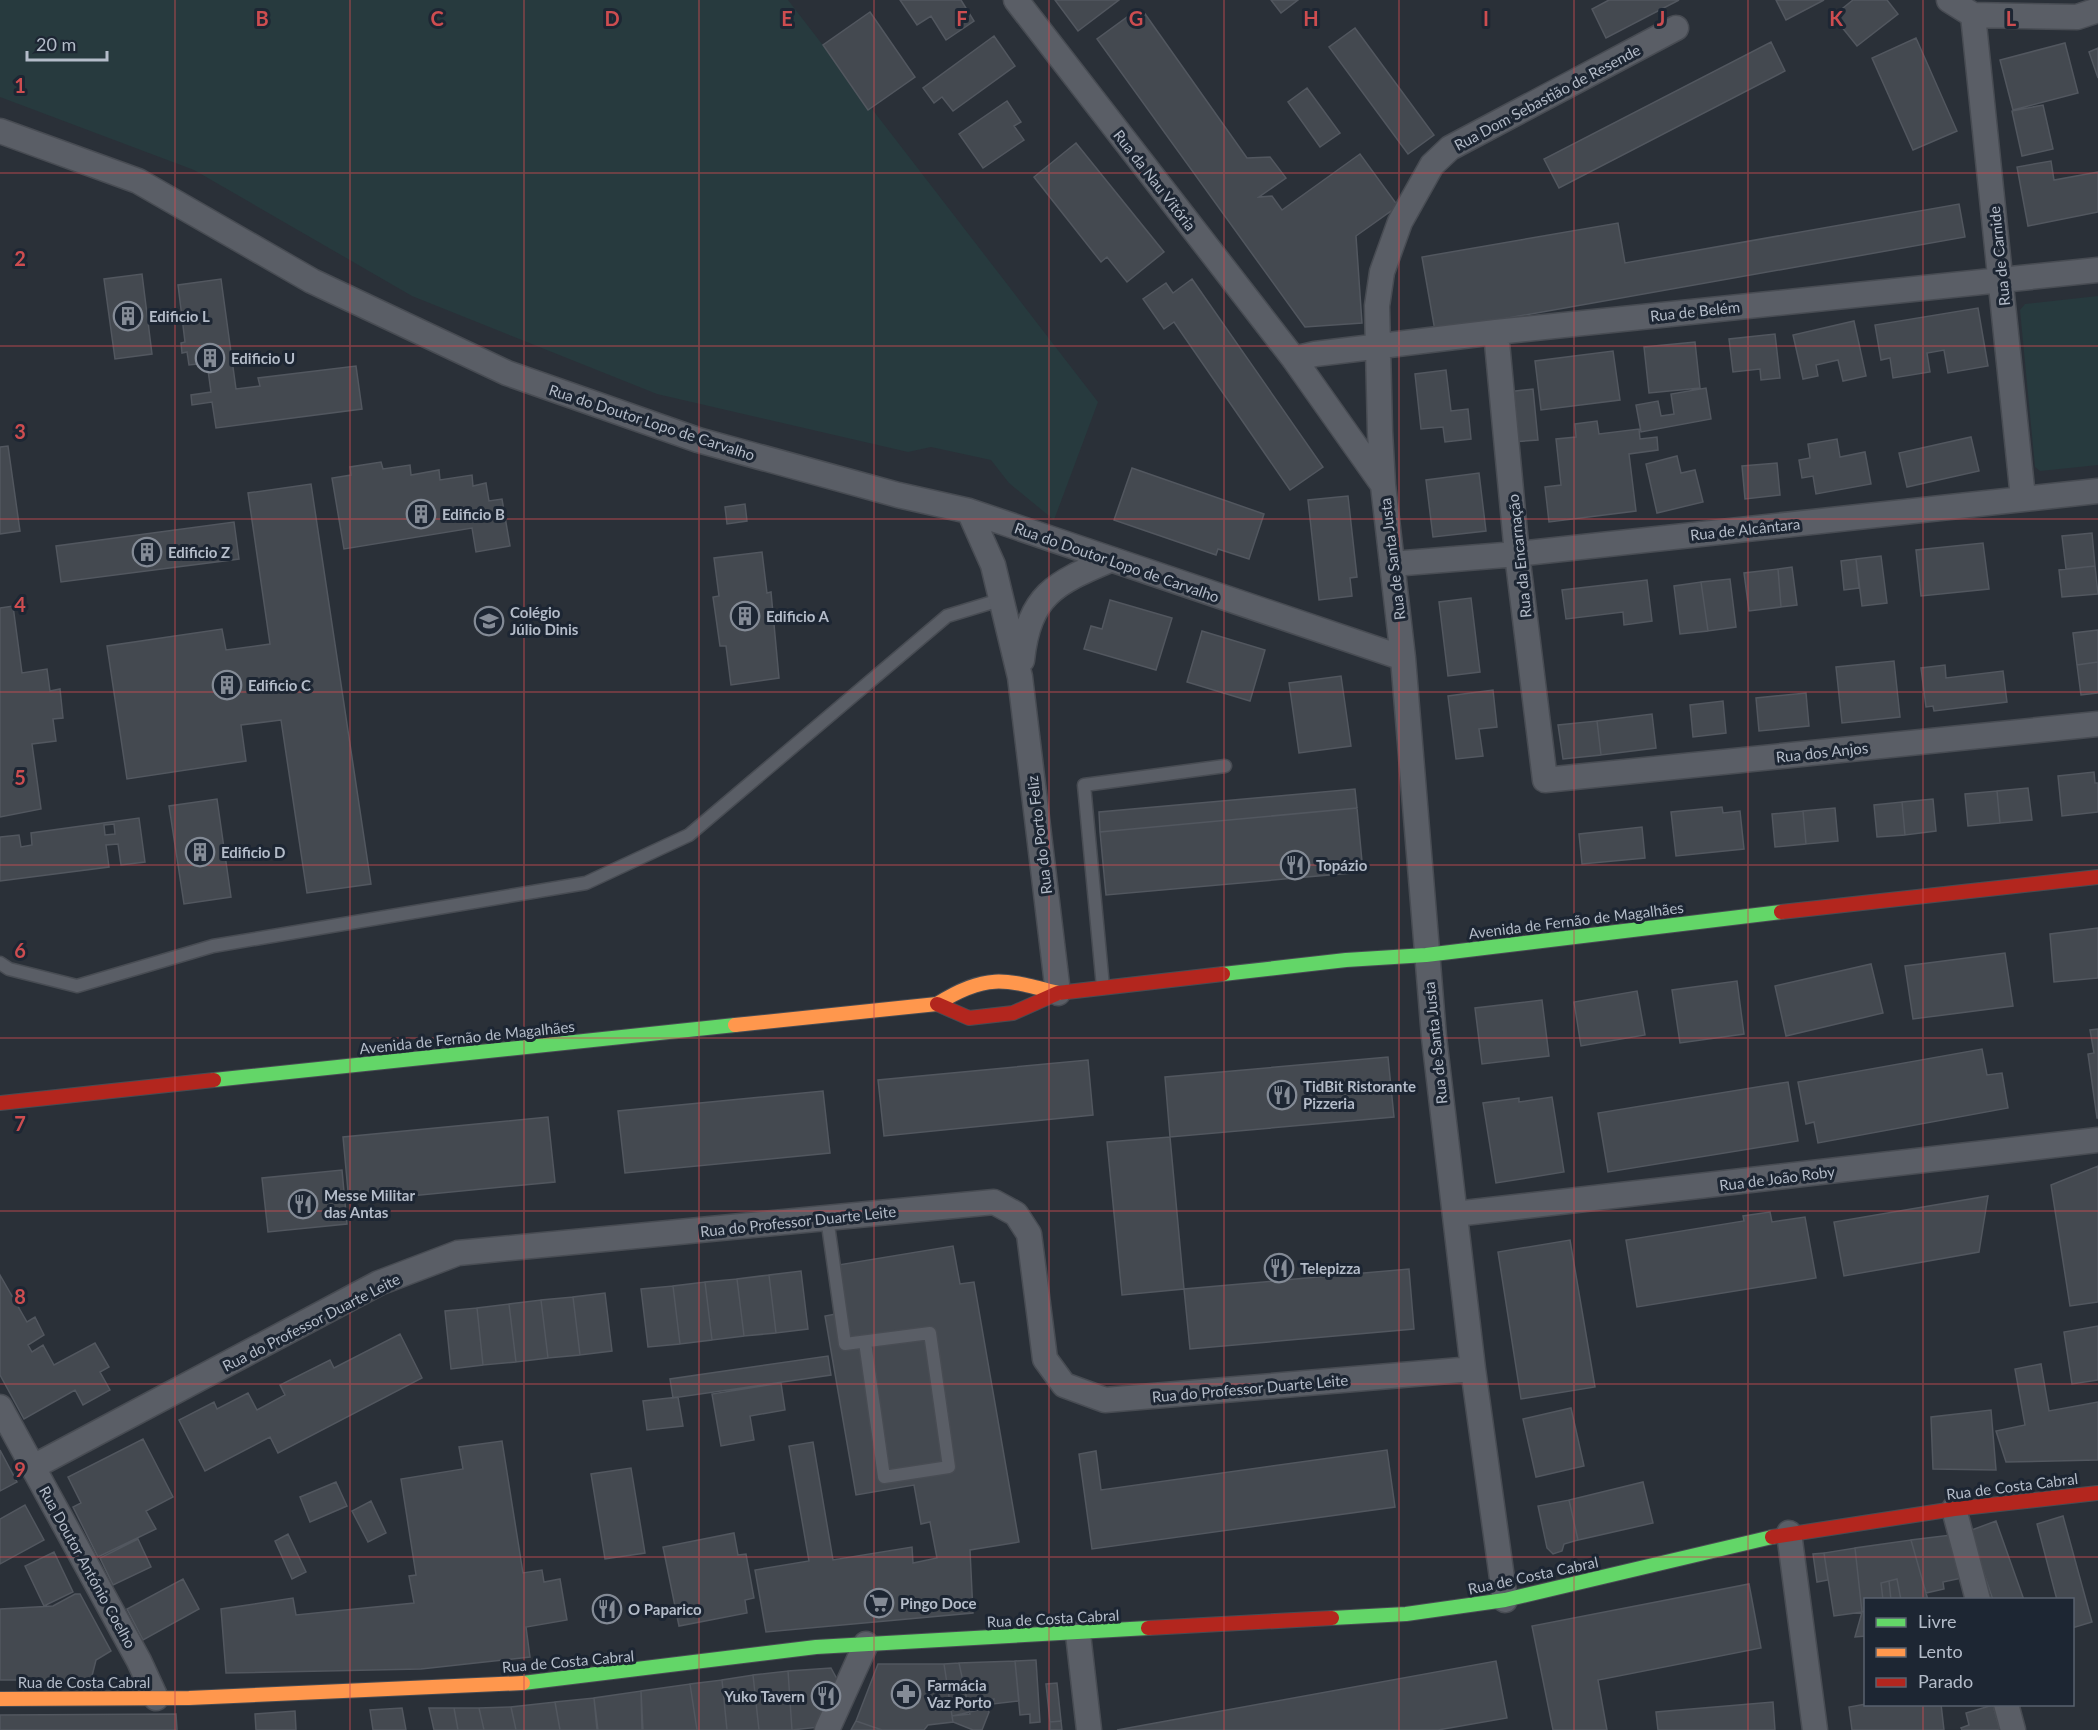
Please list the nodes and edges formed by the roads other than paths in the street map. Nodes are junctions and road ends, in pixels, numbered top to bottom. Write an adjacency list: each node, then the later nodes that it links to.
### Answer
1 (1016, 0): 11 (street, Rua da Nau Vitória)
2 (1949, 0): 4 (street)
3 (2098, 10): 4 (street)
4 (1973, 15): 8 (street, Rua de Carnide)
5 (1677, 28): 10 (street, Rua Dom Sebastião de Resende)
6 (0, 131): 15 (street, Rua do Doutor Lopo de Carvalho)
7 (2098, 270): 8 (street, Rua de Belém)
8 (2001, 279): 9 (street, Rua de Belém); 14 (street, Rua de Carnide)
9 (1496, 332): 10 (street, Rua de Belém); 16 (street, Rua da Encarnação)
10 (1378, 345): 11 (street, Rua de Belém); 12 (street, Rua de Santa Justa)
11 (1294, 359): 12 (street, Rua de Santa Justa)
12 (1383, 484): 18 (street, Rua de Santa Justa)
13 (2098, 491): 14 (street, Rua de Alcântara)
14 (2023, 498): 16 (street, Rua de Alcântara)
15 (969, 511): 17 (street, Rua do Doutor Lopo de Carvalho); 19 (street, Rua do Porto Feliz)
16 (1517, 554): 18 (street, Rua de Alcântara); 24 (street, Rua da Encarnação)
17 (1110, 560): 20 (street, Rua do Doutor Lopo de Carvalho); 21 (street, Rua do Porto Feliz)
18 (1392, 564): 20 (street, Rua de Santa Justa)
19 (1003, 599): 21 (street, Rua do Porto Feliz); 27 (lane)
20 (1403, 658): 26 (street, Rua de Santa Justa)
21 (1020, 677): 29 (street, Rua do Porto Feliz)
22 (2098, 724): 24 (street, Rua dos Anjos)
23 (1225, 766): 28 (lane)
24 (1545, 780)
25 (2098, 877): 26 (main road, Avenida de Fernão de Magalhães)
26 (1426, 955): 28 (main road, Avenida de Fernão de Magalhães); 33 (street, Rua de Santa Justa)
27 (0, 963)
28 (1103, 988): 29 (main road, Avenida de Fernão de Magalhães)
29 (1058, 993): 30 (main road, Avenida de Fernão de Magalhães); 30 (main road, Avenida de Fernão de Magalhães)
30 (937, 1004): 31 (main road, Avenida de Fernão de Magalhães)
31 (0, 1102)
32 (2098, 1140): 33 (street, Rua de João Roby)
33 (1455, 1214): 36 (street, Rua de Santa Justa)
34 (827, 1218): 35 (lane); 36 (street, Rua do Professor Duarte Leite); 38 (street, Rua do Professor Duarte Leite)
35 (865, 1342): 35 (lane)
36 (1473, 1369): 43 (street, Rua de Santa Justa)
37 (0, 1407): 38 (street, Rua Doutor António Coelho)
38 (33, 1467): 47 (street, Rua Doutor António Coelho)
39 (2098, 1493): 40 (main road, Rua de Costa Cabral)
40 (1954, 1509): 41 (main road, Rua de Costa Cabral); 42 (street)
41 (1789, 1533): 43 (main road, Rua de Costa Cabral); 51 (street)
42 (1978, 1598)
43 (1505, 1600): 44 (main road, Rua de Costa Cabral)
44 (1078, 1634): 45 (main road, Rua de Costa Cabral); 50 (street)
45 (866, 1644): 47 (main road, Rua de Costa Cabral); 49 (street)
46 (0, 1698): 47 (main road, Rua de Costa Cabral)
47 (156, 1698)
48 (2007, 1706): 52 (street)
49 (827, 1730)
50 (1089, 1730)
51 (1815, 1730)
52 (2013, 1730)

